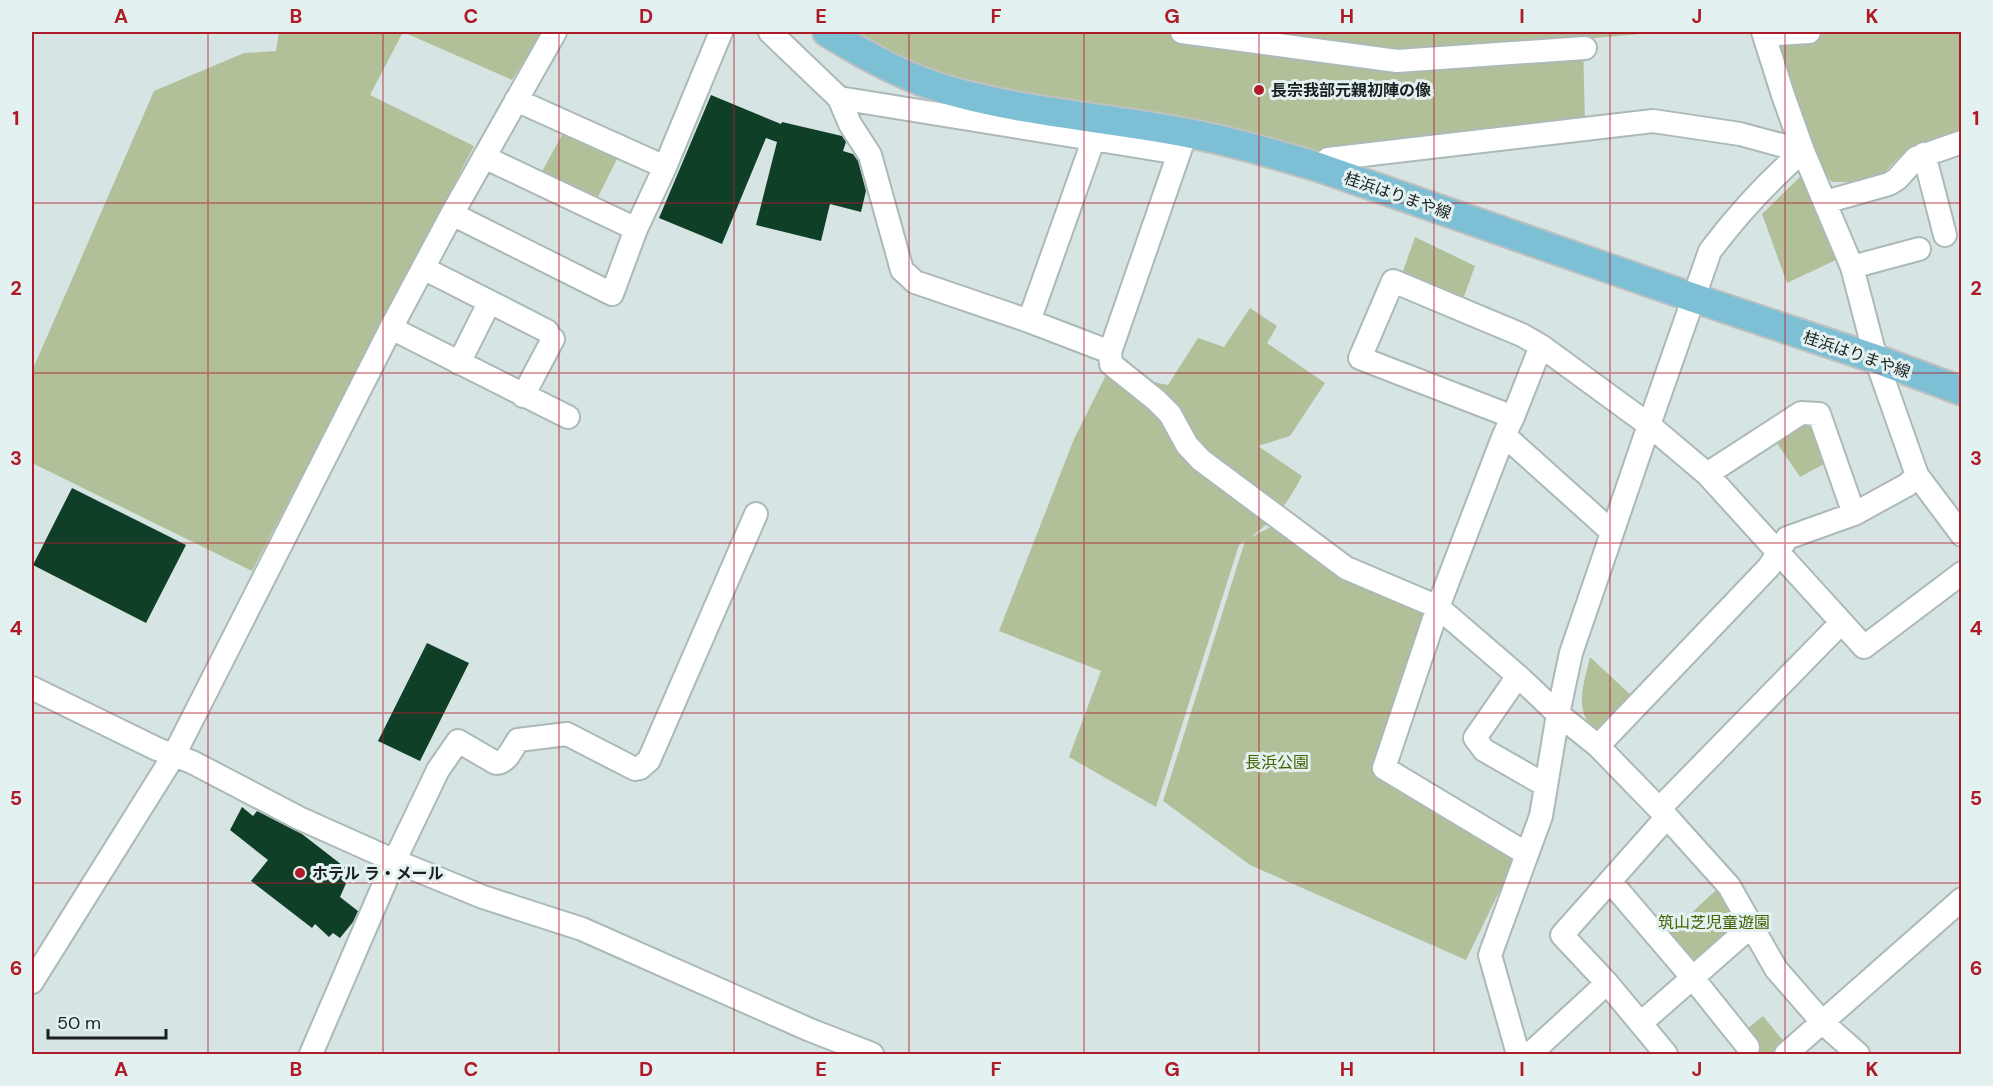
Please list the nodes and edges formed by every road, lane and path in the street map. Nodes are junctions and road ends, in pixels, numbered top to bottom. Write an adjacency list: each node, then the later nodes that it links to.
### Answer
1 (555, 32): 10 (street)
2 (721, 32): 17 (street)
3 (770, 32): 9 (street)
4 (827, 32): 13 (main road, 桂浜はりまや線)
5 (1182, 32): 8 (street)
6 (1809, 32): 7 (street)
7 (1763, 33): 14 (street)
8 (1585, 48)
9 (839, 98): 11 (street); 28 (street)
10 (516, 100): 16 (street); 17 (street)
11 (1094, 138): 13 (street); 28 (street)
12 (1962, 142): 15 (street)
13 (1183, 143): 18 (main road, 桂浜はりまや線); 31 (street)
14 (1803, 151): 18 (street); 19 (street); 26 (street)
15 (1924, 154): 19 (street); 22 (street)
16 (484, 157): 20 (street); 21 (street)
17 (665, 167): 21 (street)
18 (1318, 167): 26 (main road, 桂浜はりまや線)
19 (1825, 202): 24 (street)
20 (452, 214): 21 (street); 25 (street)
21 (636, 229)
22 (1945, 235)
23 (1919, 249): 24 (street)
24 (1852, 267): 32 (street)
25 (423, 268): 29 (street); 35 (street)
26 (1694, 298): 32 (main road, 桂浜はりまや線); 37 (street)
27 (487, 308): 33 (street)
28 (1029, 321): 31 (street)
29 (391, 328): 33 (street); 53 (street)
30 (1541, 346): 37 (street); 38 (street); 38 (street)
31 (1110, 352): 47 (street)
32 (1876, 359): 34 (main road, 桂浜はりまや線); 40 (street)
33 (459, 363): 35 (street)
34 (1962, 391)
35 (523, 396): 36 (street)
36 (568, 417)
37 (1649, 425): 39 (street); 43 (street)
38 (1508, 426): 43 (street); 47 (street)
39 (1707, 474): 42 (street); 45 (street)
40 (1917, 475): 42 (street); 44 (street)
41 (756, 514): 57 (street)
42 (1854, 514): 45 (street)
43 (1612, 532): 51 (street)
44 (1962, 535)
45 (1777, 552): 48 (street); 52 (street)
46 (1962, 573): 48 (street)
47 (1438, 607): 49 (street); 56 (street)
48 (1841, 623): 55 (street)
49 (1518, 676): 51 (street); 54 (street)
50 (32, 688): 53 (street)
51 (1558, 714): 52 (street); 54 (street)
52 (1598, 746): 55 (street)
53 (174, 755): 57 (street); 62 (street)
54 (1545, 785): 56 (street)
55 (1663, 813): 58 (street); 60 (street)
56 (1527, 854): 69 (street)
57 (395, 861): 67 (street); 68 (street)
58 (1610, 881): 61 (street); 63 (street)
59 (1962, 899): 65 (street)
60 (1753, 928): 61 (street); 65 (street)
61 (1692, 977): 64 (street); 66 (street)
62 (32, 982)
63 (1607, 983): 64 (street); 70 (street)
64 (1641, 1023): 71 (street)
65 (1823, 1023): 72 (street); 73 (street)
66 (1748, 1047)
67 (310, 1054)
68 (872, 1054)
69 (1518, 1054)
70 (1530, 1054)
71 (1666, 1054)
72 (1786, 1054)
73 (1858, 1054)

